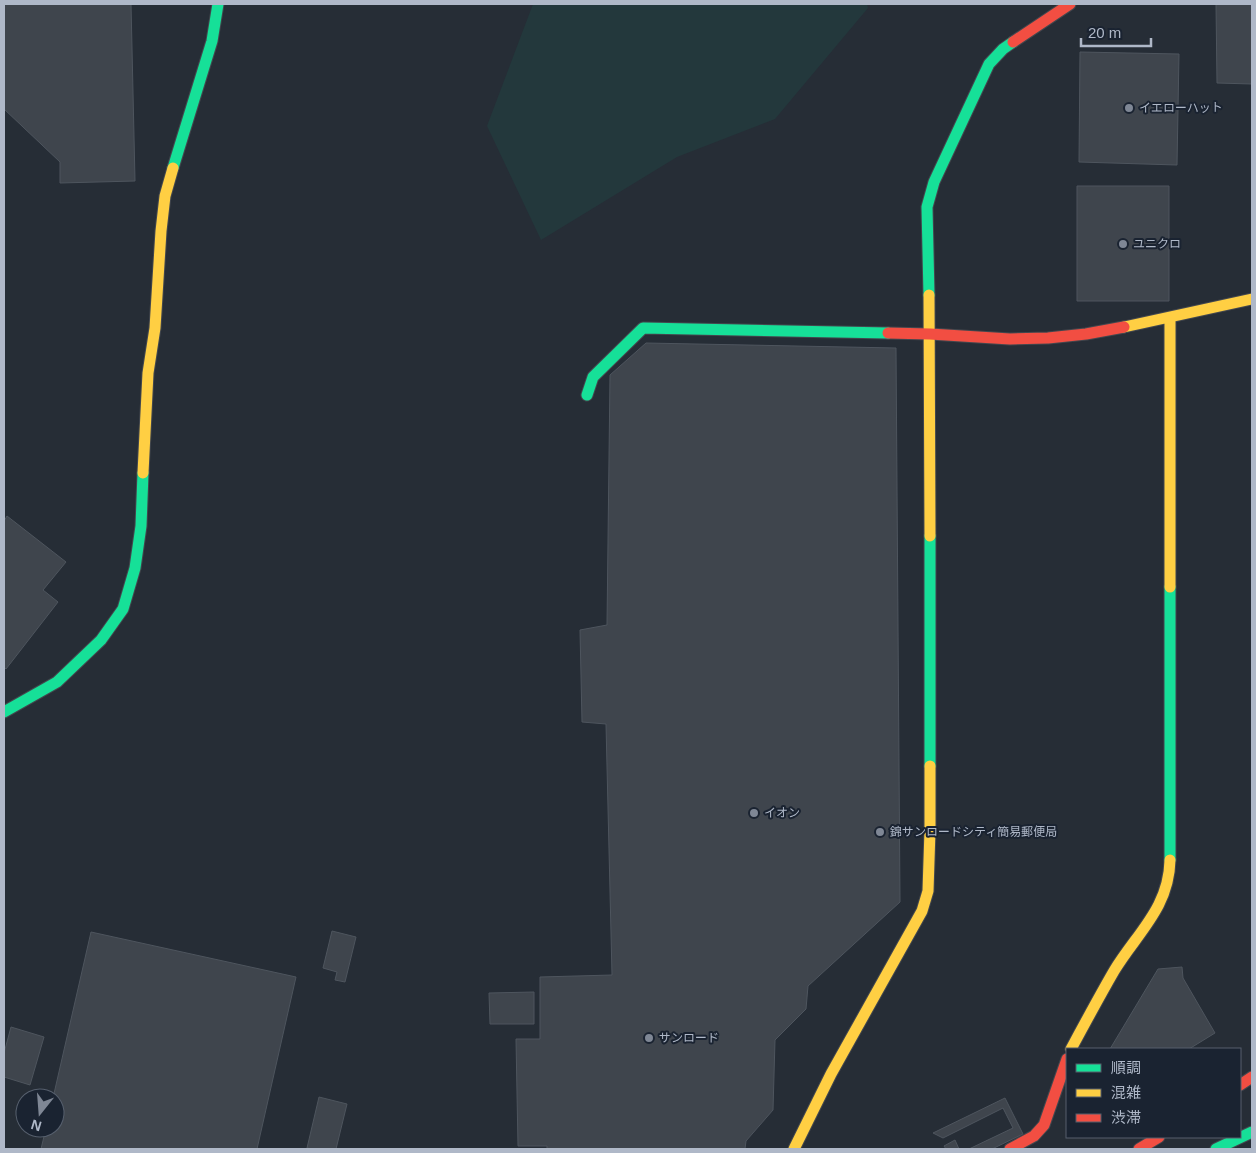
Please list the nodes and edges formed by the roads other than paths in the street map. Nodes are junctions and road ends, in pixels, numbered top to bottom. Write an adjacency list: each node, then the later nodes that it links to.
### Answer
1 (218, 4): 7 (main road)
2 (1070, 4): 5 (main road)
3 (1252, 299): 4 (main road)
4 (1170, 317): 5 (main road); 8 (main road)
5 (930, 334): 6 (main road); 14 (main road)
6 (587, 395)
7 (4, 712)
8 (1072, 1048)
9 (1066, 1062): 15 (main road)
10 (1252, 1077): 11 (main road)
11 (1241, 1084)
12 (1157, 1138): 16 (main road)
13 (1239, 1138): 17 (main road)
14 (794, 1149)
15 (1010, 1149)
16 (1139, 1149)
17 (1216, 1149)

